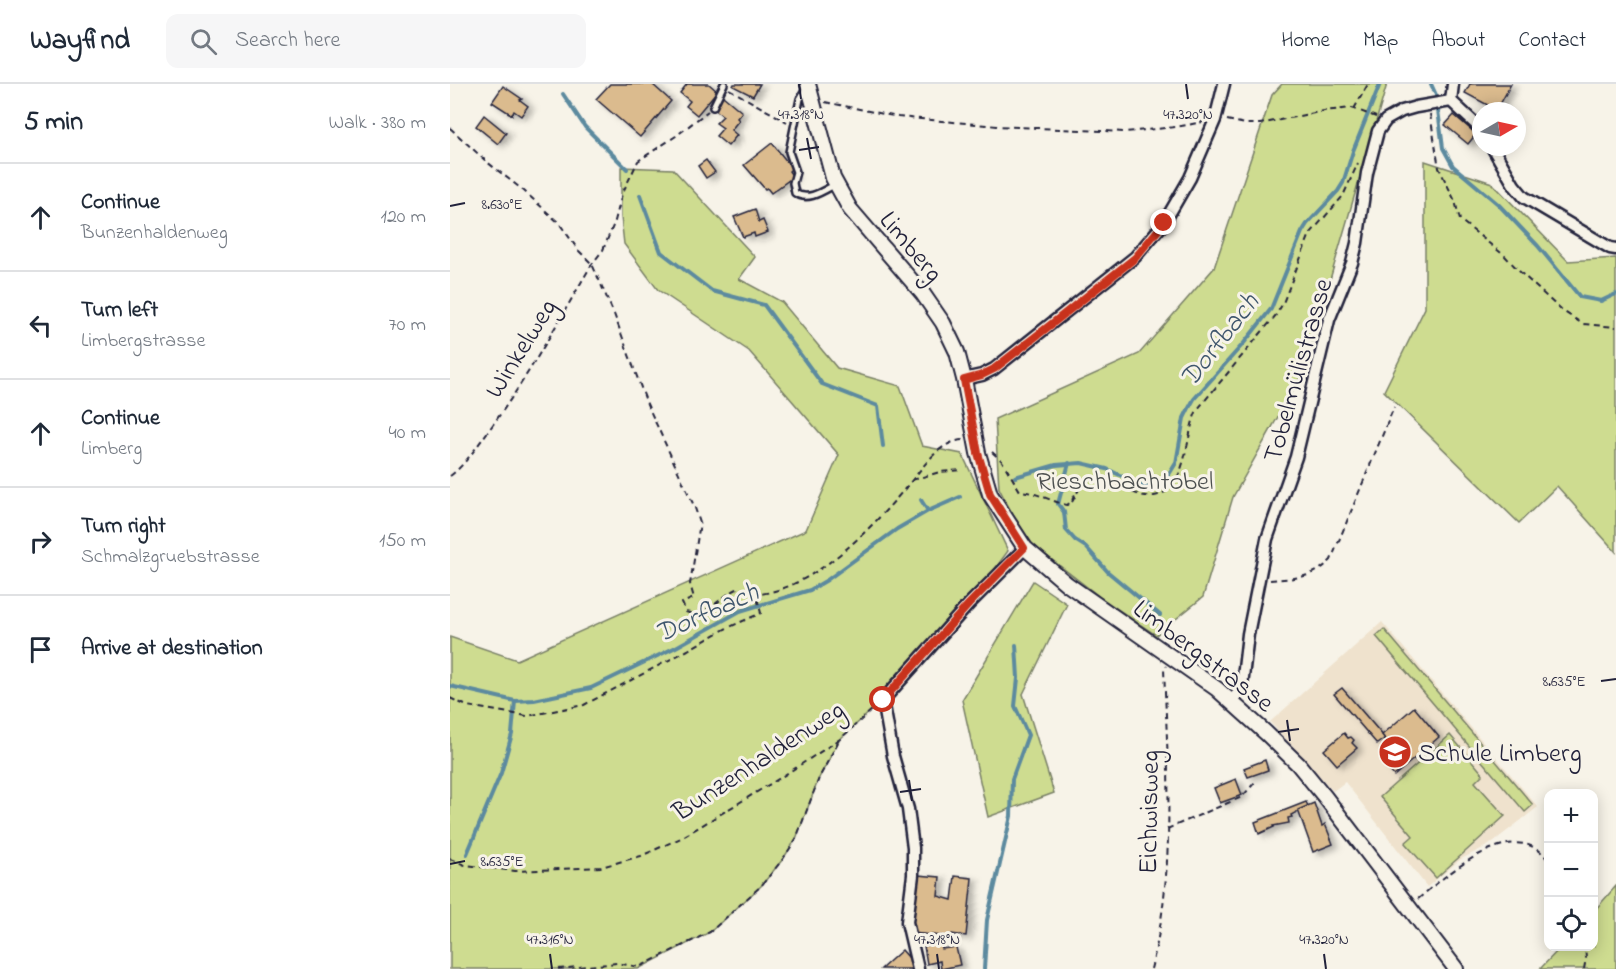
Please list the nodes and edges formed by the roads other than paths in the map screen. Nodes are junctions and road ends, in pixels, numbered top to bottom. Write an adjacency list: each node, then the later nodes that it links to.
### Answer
1 (1224, 84): 11 (street)
2 (1453, 84): 5 (street)
3 (723, 85): 6 (lane)
4 (809, 89): 9 (street, Limberg); 9 (lane)
5 (1437, 103): 7 (street); 14 (street, Tobelmülistrasse)
6 (712, 107)
7 (1472, 124)
8 (1497, 156): 10 (street)
9 (836, 184): 11 (street, Limberg)
10 (1616, 249)
11 (964, 380): 12 (street, Limberg)
12 (975, 439): 13 (street, Limbergstrasse)
13 (1024, 548): 14 (street, Limbergstrasse); 15 (street, Bunzenhaldenweg)
14 (1232, 702): 16 (street, Limbergstrasse)
15 (918, 969)
16 (1456, 969)

